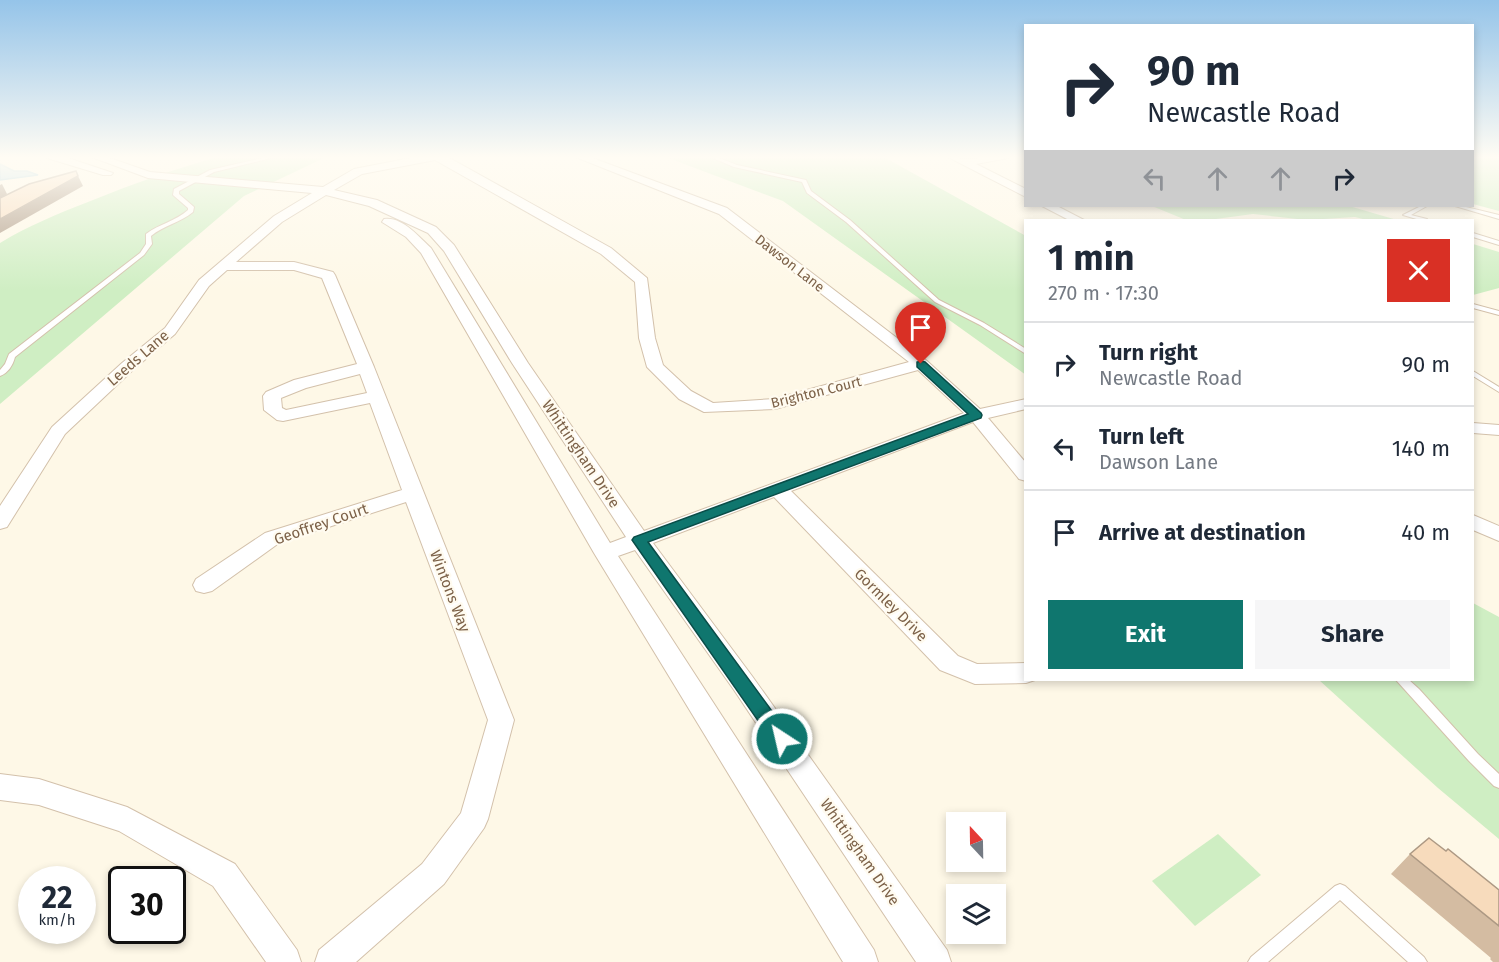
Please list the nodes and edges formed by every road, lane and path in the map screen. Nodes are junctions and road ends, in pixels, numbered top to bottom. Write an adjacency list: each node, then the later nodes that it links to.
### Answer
1 (183, 201): 22 (lane)
2 (307, 201): 16 (street, Leeds Lane)
3 (326, 201): 37 (street, Whittingham Drive)
4 (358, 201): 36 (street, Whittingham Drive)
5 (518, 201): 20 (street, Brighton Court)
6 (696, 201): 20 (street, Dawson Lane)
7 (821, 201): 19 (lane)
8 (1050, 207): 12 (street)
9 (1422, 207): 13 (lane)
10 (1462, 207): 11 (lane)
11 (1499, 217)
12 (1076, 219)
13 (1418, 219)
14 (1474, 235): 15 (lane)
15 (1499, 243)
16 (224, 266): 21 (street, Wintons Way); 33 (street, Leeds Lane)
17 (1474, 306): 18 (lane)
18 (1499, 314)
19 (1024, 351)
20 (921, 364): 27 (street, Dawson Lane)
21 (366, 368): 25 (street, Wintons Way); 25 (street)
22 (0, 374)
23 (1474, 374): 24 (lane)
24 (1499, 390)
25 (377, 396): 32 (street, Wintons Way)
26 (1024, 404): 27 (street)
27 (976, 415): 30 (street); 31 (street)
28 (1474, 428): 29 (street)
29 (1499, 430)
30 (1024, 473)
31 (778, 490): 36 (street); 39 (street, Gormley Drive)
32 (413, 493): 38 (street, Geoffrey Court); 44 (street, Wintons Way)
33 (0, 522)
34 (1474, 522): 35 (street)
35 (1499, 534)
36 (639, 540): 37 (street); 46 (street, Whittingham Drive)
37 (605, 553): 45 (street, Whittingham Drive)
38 (204, 585)
39 (1024, 673)
40 (1403, 681): 41 (lane)
41 (1499, 782)
42 (0, 787): 43 (street)
43 (285, 962)
44 (331, 962)
45 (862, 962)
46 (935, 962)
47 (1256, 962): 48 (lane)
48 (1419, 962)

